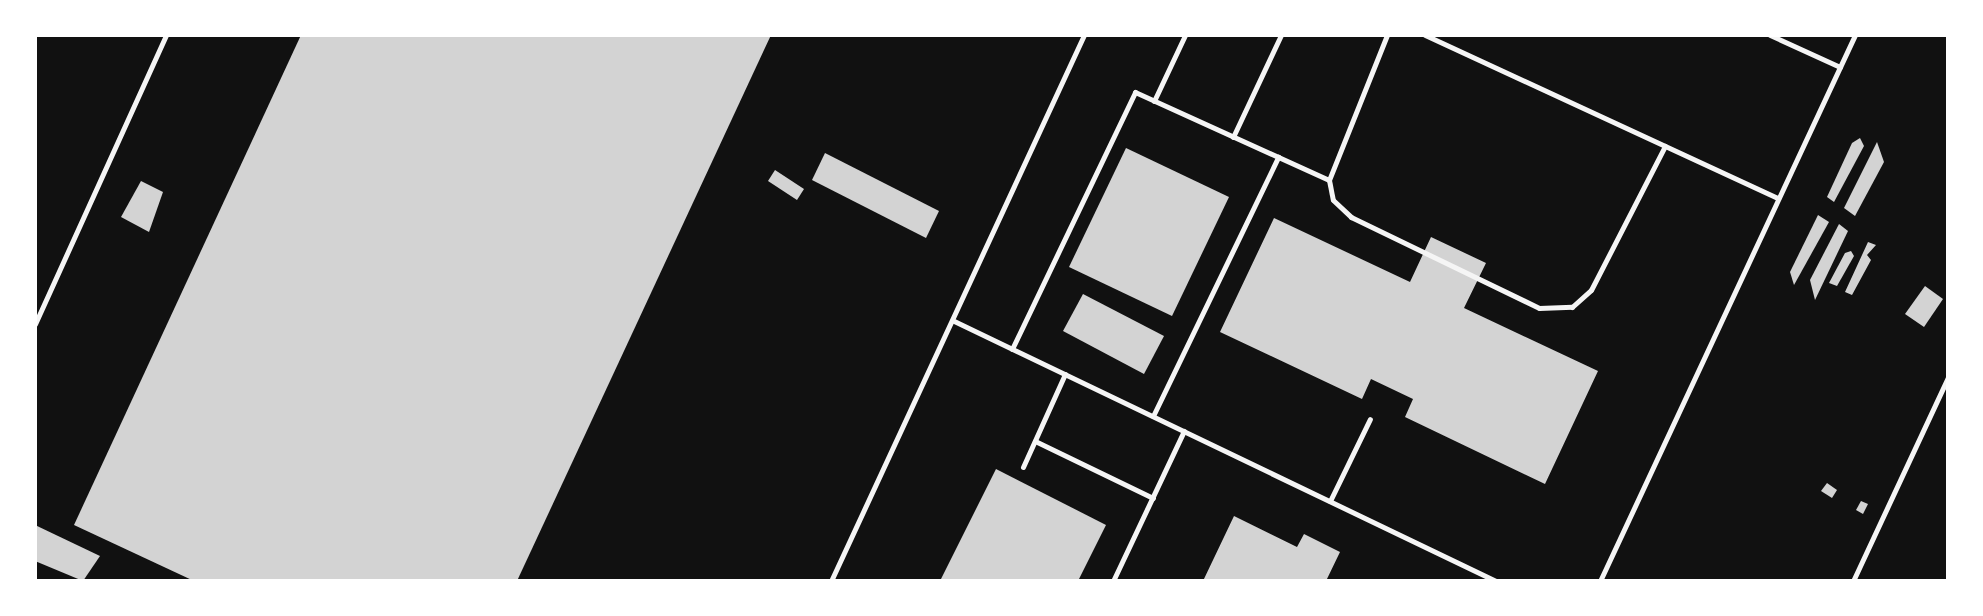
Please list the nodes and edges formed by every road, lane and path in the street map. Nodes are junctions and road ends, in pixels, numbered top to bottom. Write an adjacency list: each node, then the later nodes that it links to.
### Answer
1 (166, 35): 17 (lane)
2 (1084, 35): 16 (lane)
3 (1185, 35): 10 (lane)
4 (1281, 35): 11 (lane)
5 (1387, 35): 14 (lane)
6 (1425, 35): 12 (lane)
7 (1770, 35): 9 (lane)
8 (1855, 35): 9 (lane)
9 (1840, 67): 15 (lane)
10 (1154, 101): 11 (lane); 18 (lane)
11 (1233, 137): 13 (lane)
12 (1665, 146): 14 (lane); 15 (lane)
13 (1278, 157): 14 (lane); 21 (lane)
14 (1329, 180)
15 (1778, 198): 31 (lane)
16 (954, 320): 18 (lane); 28 (lane)
17 (35, 324)
18 (1013, 349): 19 (lane)
19 (1065, 374): 21 (lane); 24 (lane)
20 (1948, 377): 32 (lane)
21 (1153, 416): 23 (lane)
22 (1370, 419): 27 (lane)
23 (1184, 431): 26 (lane); 27 (lane)
24 (1035, 441): 25 (lane); 26 (lane)
25 (1023, 467)
26 (1153, 498): 29 (lane)
27 (1330, 502): 30 (lane)
28 (831, 581)
29 (1113, 581)
30 (1496, 581)
31 (1600, 581)
32 (1853, 581)

